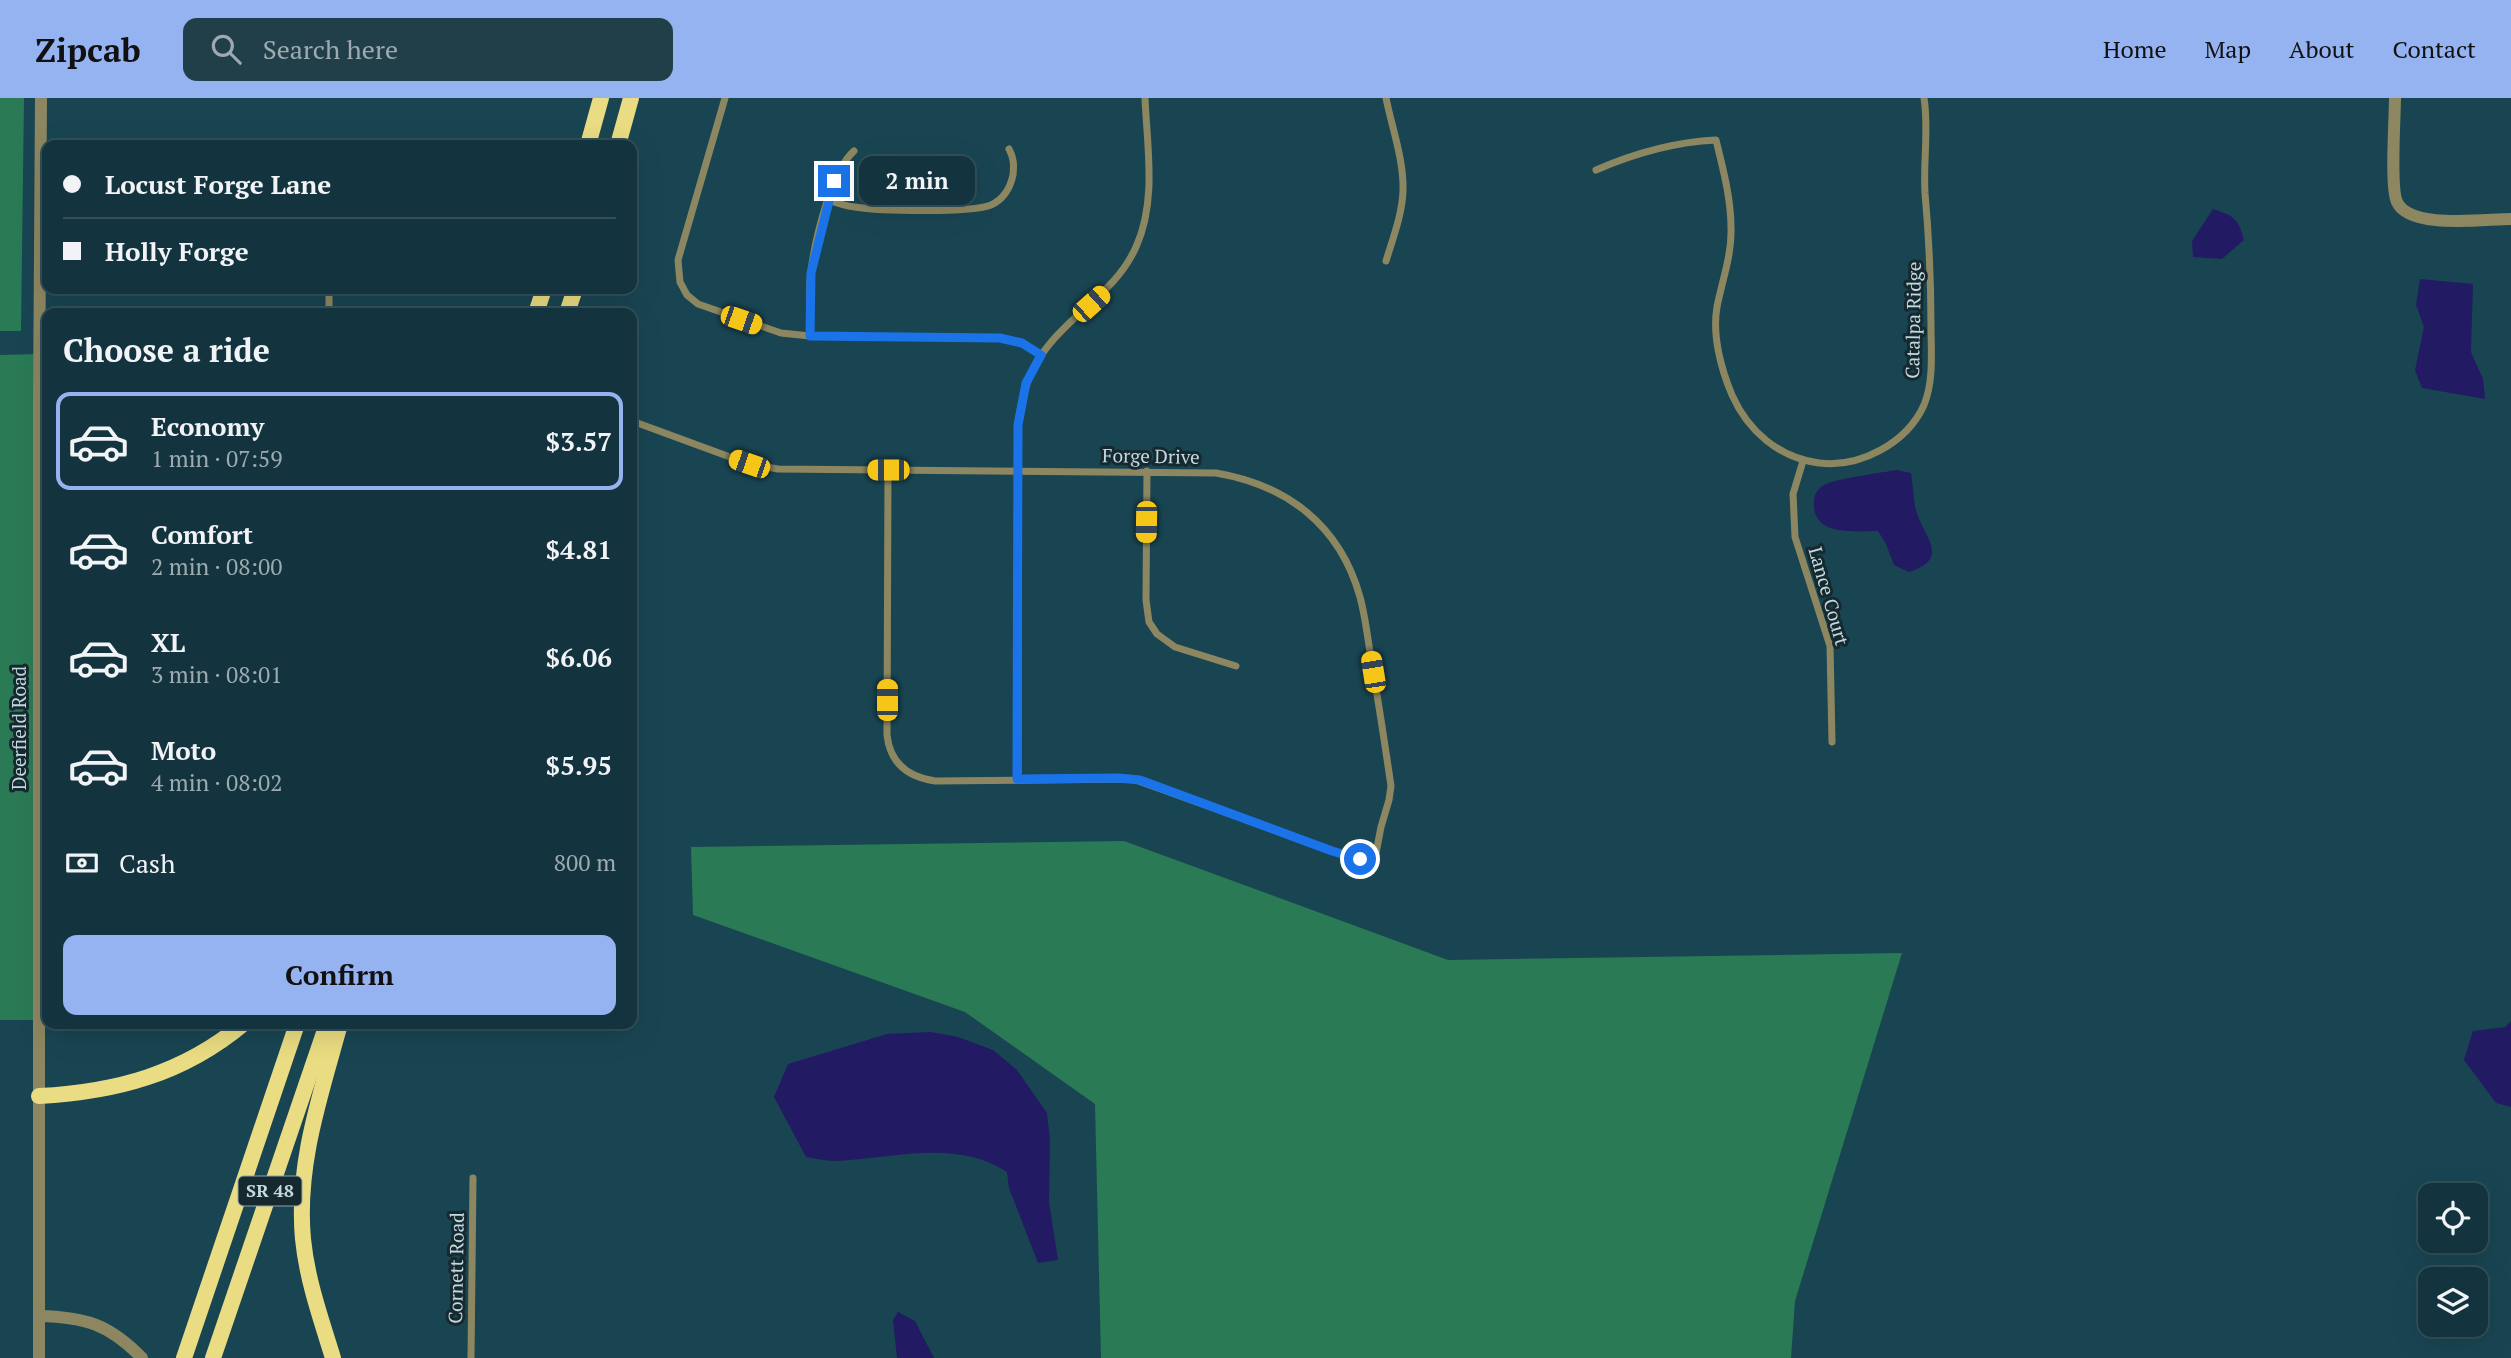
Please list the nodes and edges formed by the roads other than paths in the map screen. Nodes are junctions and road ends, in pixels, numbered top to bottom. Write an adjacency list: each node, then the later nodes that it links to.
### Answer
1 (41, 98): 16 (street, Deerfield Road)
2 (601, 98): 11 (highway)
3 (631, 98): 12 (highway)
4 (725, 98): 20 (street)
5 (1144, 98): 21 (street)
6 (1386, 98): 19 (street)
7 (1924, 98): 10 (street, Catalpa Ridge)
8 (1933, 98): 10 (street)
9 (2395, 98): 18 (street)
10 (1926, 109): 23 (street, Catalpa Ridge)
11 (588, 140)
12 (619, 140)
13 (1009, 149): 17 (street)
14 (853, 151): 17 (street)
15 (1596, 170): 23 (street, Catalpa Ridge)
16 (42, 188)
17 (828, 200): 20 (street)
18 (2511, 219)
19 (1385, 261)
20 (810, 336): 21 (street)
21 (1041, 355): 25 (street)
22 (637, 423): 24 (street, Forge Drive)
23 (1803, 461): 29 (street, Lance Court)
24 (888, 470): 25 (street, Forge Drive); 30 (street)
25 (1017, 470): 26 (street, Forge Drive); 30 (street)
26 (1147, 471): 27 (street); 30 (street, Forge Drive)
27 (1236, 666)
28 (42, 668): 35 (street, Deerfield Road)
29 (1832, 742)
30 (1017, 779)
31 (237, 1029): 35 (highway)
32 (295, 1029): 40 (highway, SR 48)
33 (325, 1029): 41 (highway, SR 48)
34 (339, 1029): 42 (highway)
35 (39, 1096): 37 (street, Deerfield Road)
36 (473, 1178): 43 (street, Cornett Road)
37 (39, 1316): 38 (street, Deerfield Road); 39 (street)
38 (39, 1358)
39 (142, 1358)
40 (184, 1358)
41 (213, 1358)
42 (333, 1358)
43 (471, 1358)

